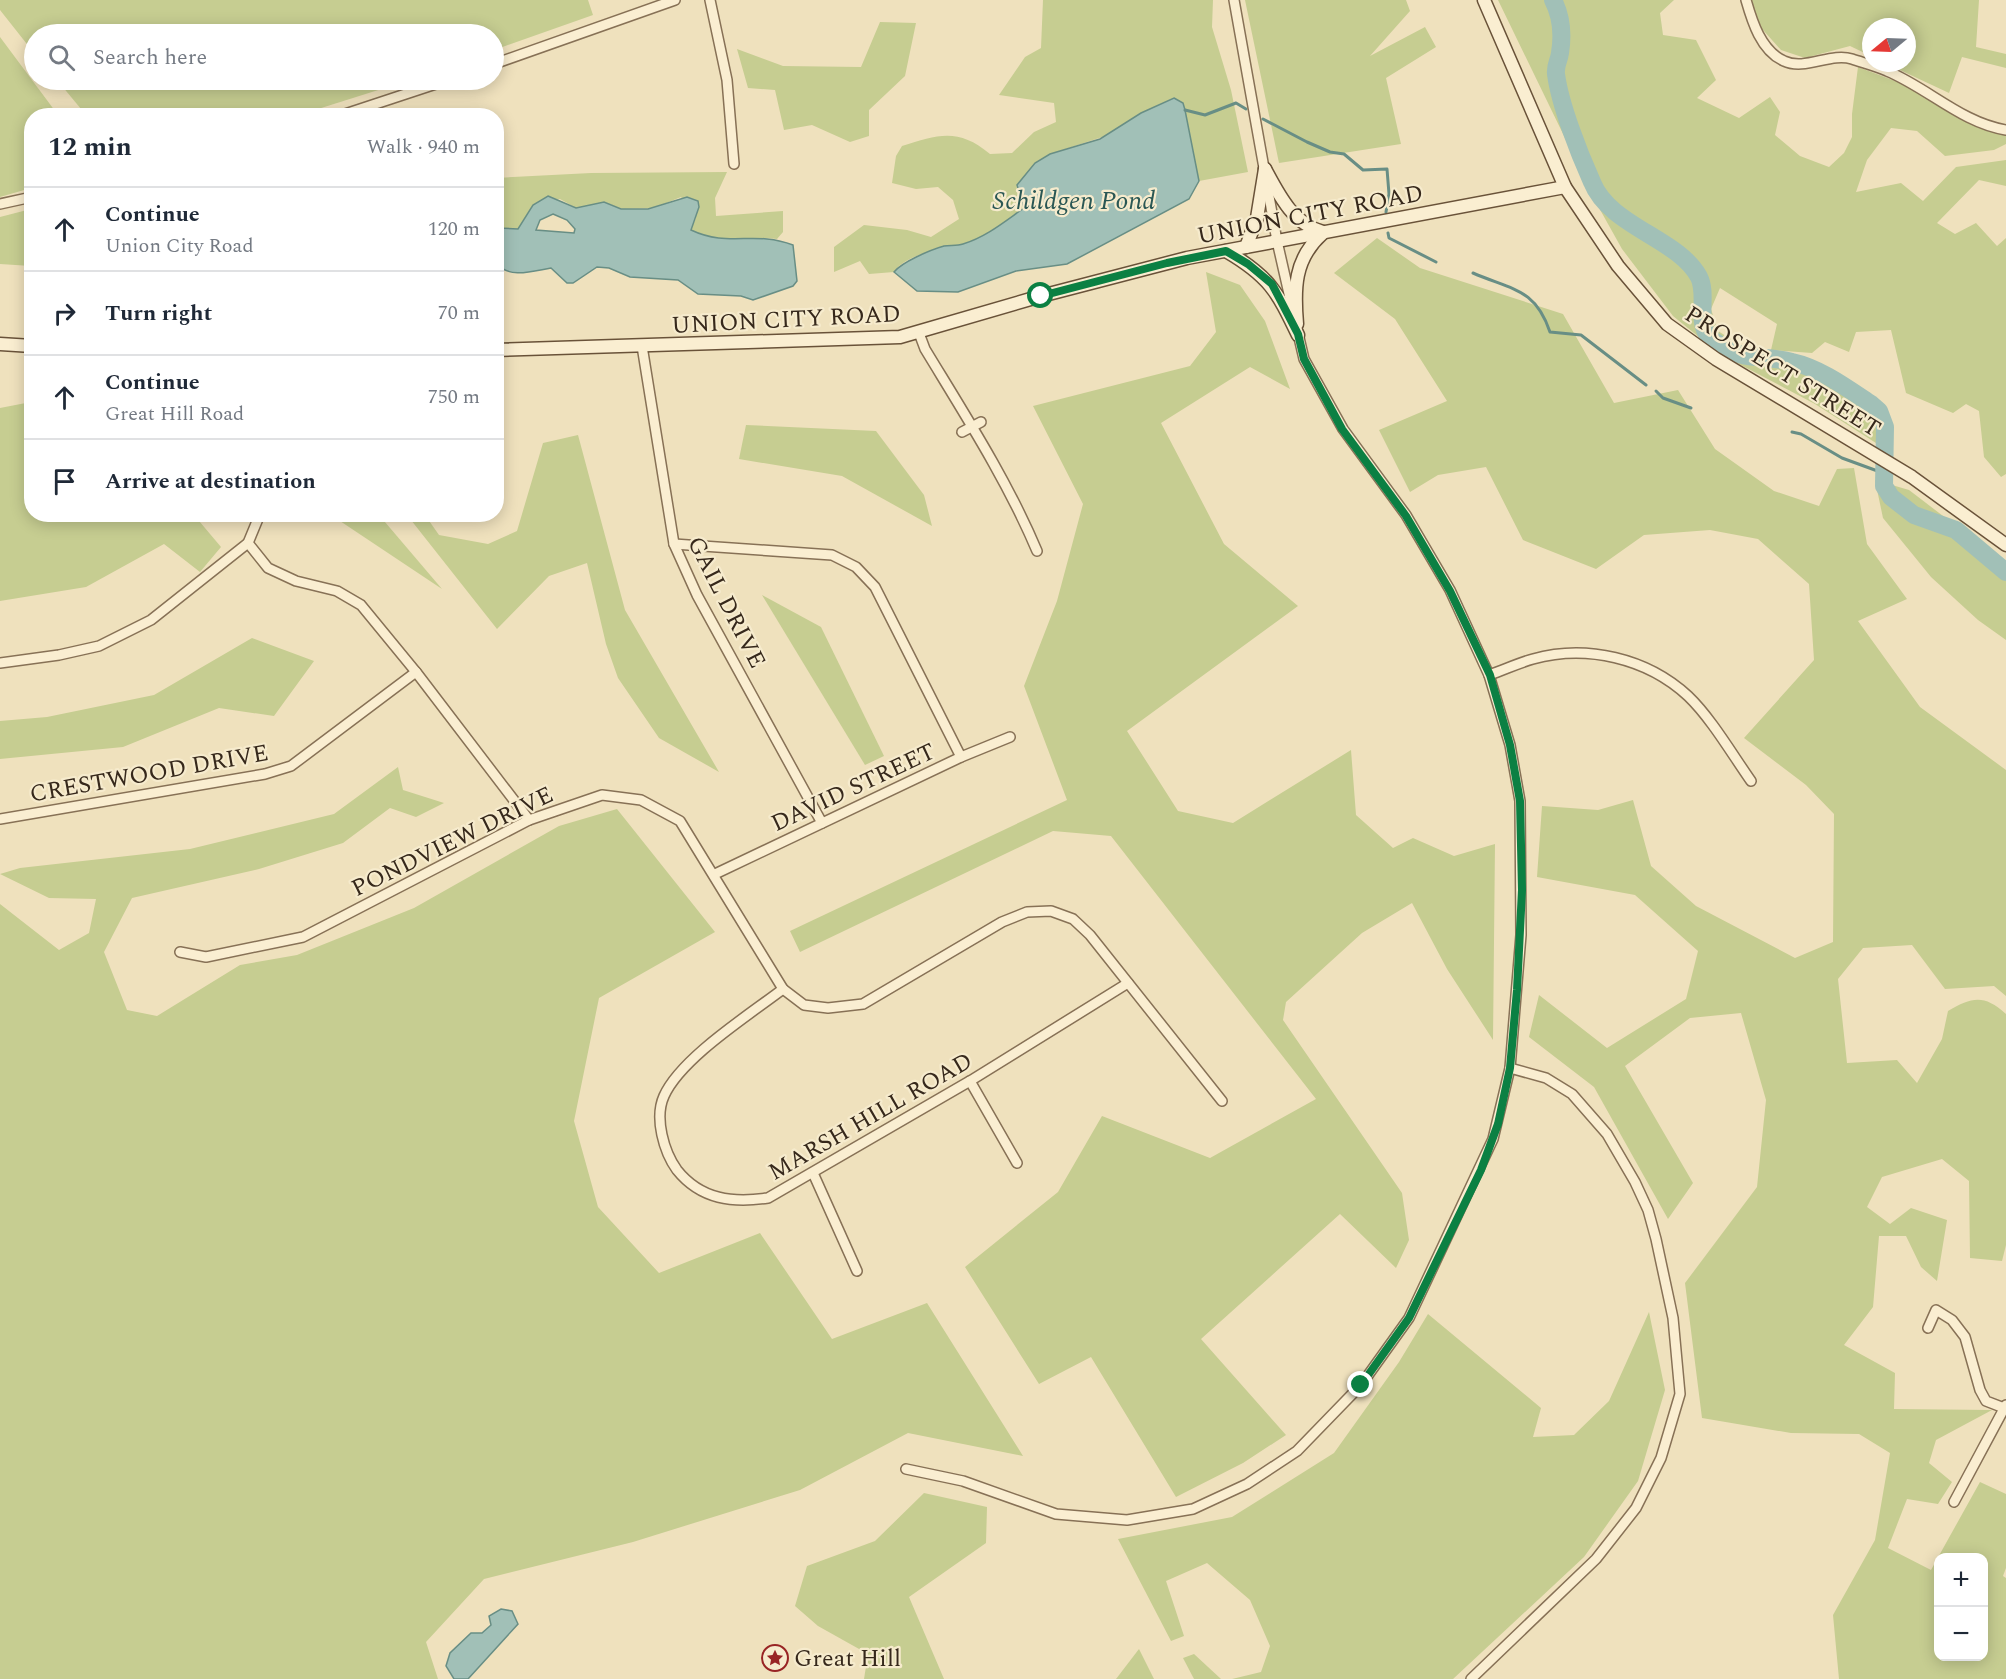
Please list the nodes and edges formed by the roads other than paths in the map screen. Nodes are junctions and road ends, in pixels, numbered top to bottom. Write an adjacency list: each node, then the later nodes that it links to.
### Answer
1 (675, 0): 6 (street)
2 (710, 0): 10 (street)
3 (1234, 0): 11 (street)
4 (1484, 0): 12 (main road, PROSPECT STREET)
5 (1746, 0): 9 (street)
6 (504, 60)
7 (418, 90): 8 (street)
8 (363, 108)
9 (2006, 130)
10 (734, 164)
11 (1265, 169): 15 (main road); 16 (street); 17 (main road)
12 (1565, 187): 15 (main road, UNION CITY ROAD); 30 (main road, PROSPECT STREET)
13 (24, 199): 14 (street)
14 (0, 204)
15 (1324, 232): 16 (main road, UNION CITY ROAD); 20 (main road)
16 (1277, 241): 17 (main road, UNION CITY ROAD); 20 (street)
17 (1246, 247): 18 (main road, UNION CITY ROAD)
18 (1226, 251): 19 (main road, UNION CITY ROAD); 20 (main road)
19 (919, 333): 23 (main road, UNION CITY ROAD); 25 (street)
20 (1298, 334): 34 (street)
21 (0, 344): 22 (main road)
22 (24, 346)
23 (642, 346): 24 (main road, UNION CITY ROAD); 29 (street, GAIL DRIVE)
24 (504, 350)
25 (976, 424): 26 (street); 31 (street)
26 (962, 432)
27 (257, 522): 28 (street)
28 (248, 543): 32 (street); 33 (street)
29 (674, 544): 36 (street); 40 (street, GAIL DRIVE)
30 (2006, 545)
31 (1037, 551)
32 (0, 663)
33 (416, 672): 38 (street, CRESTWOOD DRIVE); 39 (street)
34 (1490, 675): 37 (street); 45 (street)
35 (1010, 737): 36 (street, DAVID STREET)
36 (961, 757): 40 (street, DAVID STREET)
37 (1751, 781)
38 (0, 819)
39 (529, 820): 41 (street, PONDVIEW DRIVE); 42 (street, PONDVIEW DRIVE)
40 (822, 823): 41 (street, DAVID STREET)
41 (715, 874): 44 (street, PONDVIEW DRIVE)
42 (180, 952)
43 (1128, 983): 44 (street); 46 (street, MARSH HILL ROAD); 47 (street)
44 (783, 989): 49 (street, MARSH HILL ROAD)
45 (1510, 1068): 53 (street); 55 (street)
46 (970, 1081): 48 (street); 49 (street, MARSH HILL ROAD)
47 (1222, 1101)
48 (1017, 1163)
49 (813, 1173): 50 (street)
50 (857, 1271)
51 (1928, 1328): 52 (street)
52 (2005, 1406): 54 (street)
53 (906, 1469)
54 (1954, 1502)
55 (1471, 1679)

